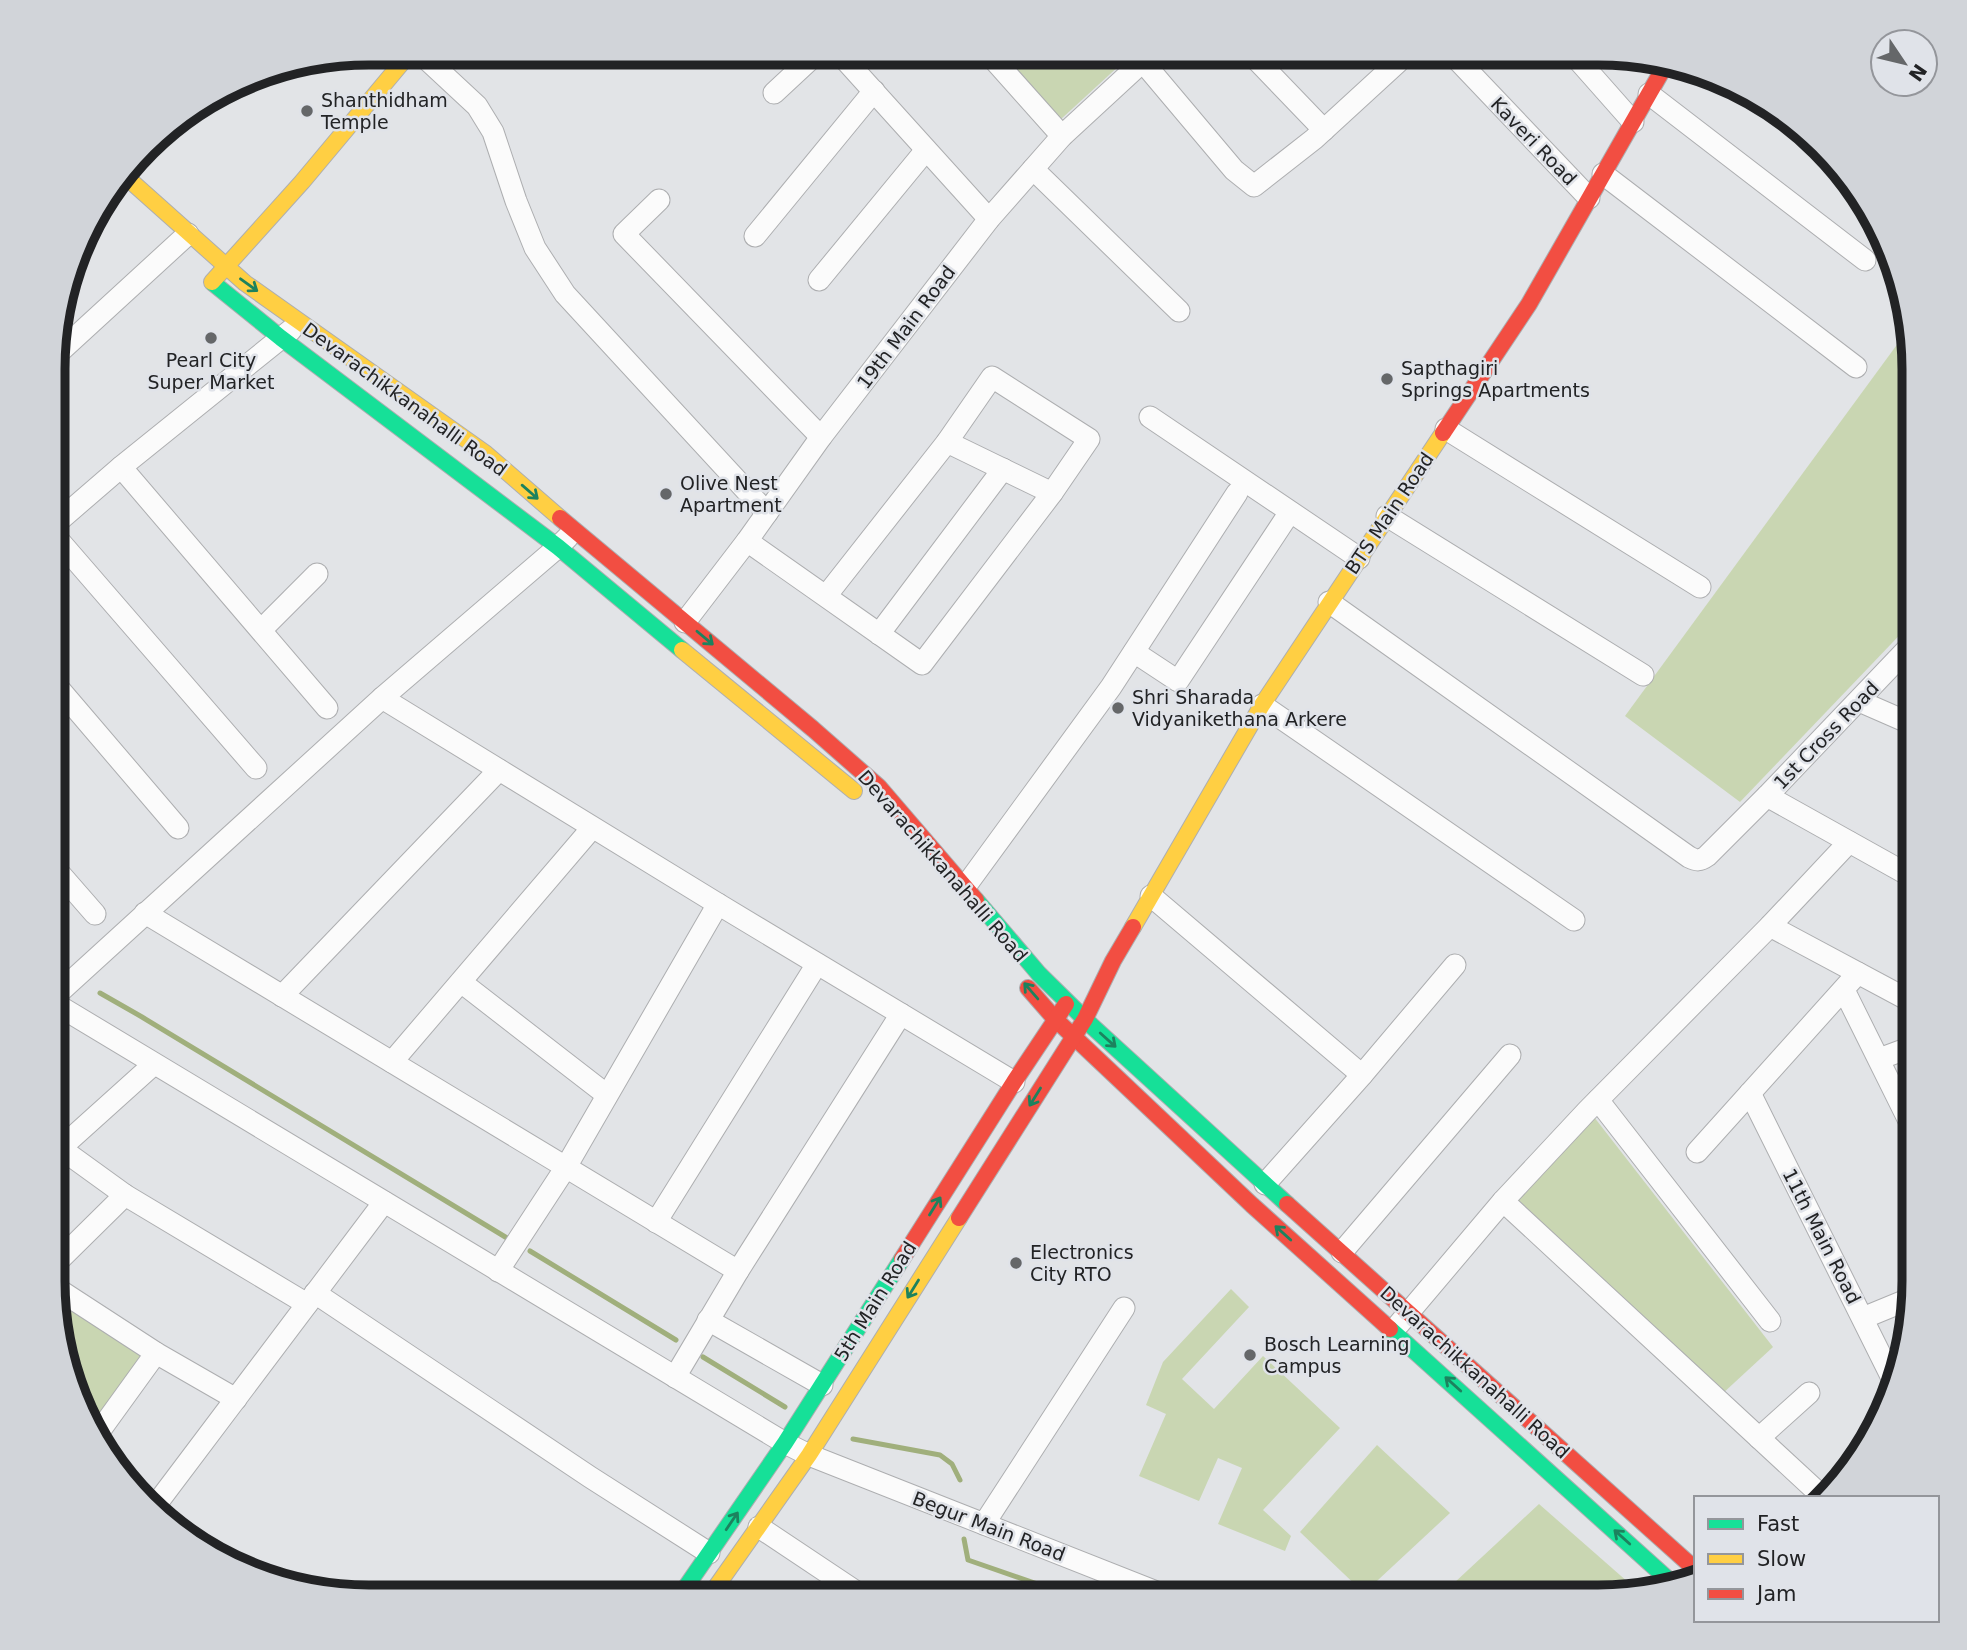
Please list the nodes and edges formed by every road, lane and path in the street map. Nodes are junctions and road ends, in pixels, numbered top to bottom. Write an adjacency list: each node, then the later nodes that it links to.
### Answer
1 (399, 65): 21 (main road)
2 (434, 65): 49 (street)
3 (804, 65): 14 (street)
4 (850, 65): 13 (street)
5 (999, 65): 18 (street)
6 (1139, 65): 18 (street, 19th Main Road)
7 (1154, 65): 17 (street)
8 (1262, 65): 17 (street)
9 (1395, 65): 17 (street)
10 (1462, 65): 25 (street, Kaveri Road)
11 (1583, 65): 16 (street)
12 (1661, 72): 15 (main road, BTS Main Road)
13 (873, 91): 19 (street); 28 (street)
14 (774, 93)
15 (1648, 94): 16 (main road, BTS Main Road); 31 (street)
16 (1633, 122): 22 (main road, BTS Main Road)
17 (1324, 130)
18 (1062, 136): 20 (street, 19th Main Road)
19 (926, 150): 27 (street); 33 (street)
20 (1033, 169): 27 (street, 19th Main Road); 35 (street)
21 (308, 174): 23 (main road); 32 (main road)
22 (1603, 174): 25 (main road, BTS Main Road); 39 (street)
23 (286, 176)
24 (129, 182): 29 (main road, Devarachikkanahalli Road)
25 (1589, 198): 41 (main road, BTS Main Road)
26 (659, 200): 42 (street)
27 (989, 219): 42 (street, 19th Main Road)
28 (755, 236)
29 (177, 244): 30 (main road, Devarachikkanahalli Road); 38 (street)
30 (209, 258): 32 (main road, Devarachikkanahalli Road); 34 (main road, Devarachikkanahalli Road)
31 (1865, 260)
32 (226, 268): 34 (main road); 36 (main road, Devarachikkanahalli Road, one-way to 36)
33 (819, 280)
34 (212, 282): 37 (main road, Devarachikkanahalli Road)
35 (1179, 311)
36 (300, 322): 37 (street); 52 (main road, Devarachikkanahalli Road, one-way to 52)
37 (281, 338): 44 (street); 54 (main road, Devarachikkanahalli Road)
38 (65, 347)
39 (1856, 367)
40 (1150, 417): 48 (street)
41 (1446, 429): 51 (main road, BTS Main Road); 58 (street)
42 (821, 437): 49 (street, 19th Main Road)
43 (947, 442): 45 (street); 47 (street); 59 (street)
44 (121, 467): 50 (street); 62 (street)
45 (1003, 469): 47 (street); 63 (street)
46 (1237, 493): 64 (street)
47 (1052, 494): 63 (street)
48 (1290, 512): 56 (street); 64 (street)
49 (767, 513): 53 (street, 19th Main Road)
50 (65, 515)
51 (1387, 516): 56 (main road, BTS Main Road); 66 (street)
52 (574, 530): 54 (street); 61 (main road, Devarachikkanahalli Road)
53 (747, 541): 59 (street); 61 (street, 19th Main Road)
54 (558, 547): 68 (street); 76 (main road, Devarachikkanahalli Road)
55 (65, 548): 73 (street)
56 (1359, 558): 60 (main road, BTS Main Road)
57 (317, 574): 62 (street)
58 (1700, 587)
59 (826, 596): 63 (street)
60 (1329, 602): 70 (main road, BTS Main Road); 75 (street, 1st Cross Road)
61 (685, 622): 82 (main road, Devarachikkanahalli Road, one-way to 82)
62 (261, 630): 71 (street)
63 (879, 634)
64 (1134, 653): 82 (street)
65 (1902, 655): 69 (street, 1st Cross Road)
66 (1643, 675)
67 (65, 697): 77 (street)
68 (382, 698): 74 (street); 85 (street)
69 (1859, 701): 72 (street); 75 (street, 1st Cross Road)
70 (1262, 705): 83 (main road, BTS Main Road); 87 (street)
71 (327, 708)
72 (1902, 720)
73 (256, 768)
74 (499, 771): 78 (street); 98 (street)
75 (1767, 796): 79 (street)
76 (862, 798)
77 (178, 828)
78 (592, 828): 84 (street); 94 (street)
79 (1849, 842): 80 (street); 88 (street)
80 (1902, 871)
81 (65, 880): 86 (street)
82 (965, 887): 97 (main road, Devarachikkanahalli Road)
83 (1151, 896): 89 (main road, BTS Main Road); 110 (street)
84 (718, 904): 90 (street); 113 (street)
85 (145, 913): 95 (street); 98 (street)
86 (95, 914)
87 (1574, 920)
88 (1770, 926): 92 (street); 114 (street)
89 (1113, 961): 97 (main road, BTS Main Road); 103 (main road, BTS Main Road)
90 (817, 964): 101 (street); 124 (street)
91 (1455, 965): 110 (street)
92 (1858, 973): 96 (street); 99 (street)
93 (1020, 979): 102 (main road, Devarachikkanahalli Road, one-way to 93)
94 (461, 982): 108 (street); 113 (street)
95 (65, 987)
96 (1844, 990): 107 (street); 112 (street)
97 (1077, 993): 102 (main road, 5th Main Road); 103 (main road, Devarachikkanahalli Road)
98 (282, 996): 108 (street)
99 (1902, 997)
100 (65, 1010): 109 (street, Begur Main Road)
101 (901, 1014): 111 (street); 128 (street)
102 (1055, 1018): 104 (main road, Devarachikkanahalli Road); 111 (main road, 5th Main Road)
103 (1085, 1019): 104 (main road, 5th Main Road); 120 (main road, Devarachikkanahalli Road, one-way to 120)
104 (1074, 1035): 137 (main road, Devarachikkanahalli Road, one-way to 104); 147 (main road, 5th Main Road, one-way to 147)
105 (1902, 1050): 107 (street)
106 (1510, 1055): 125 (street)
107 (1879, 1059): 115 (street)
108 (392, 1062): 119 (street)
109 (154, 1064): 116 (street); 123 (street, Begur Main Road)
110 (1362, 1075): 120 (street)
111 (1014, 1082): 141 (main road, 5th Main Road, one-way to 111)
112 (1750, 1093): 117 (street); 134 (street, 11th Main Road)
113 (607, 1095): 119 (street)
114 (1598, 1100): 122 (street); 136 (street)
115 (1902, 1106)
116 (65, 1144)
117 (1697, 1152)
118 (65, 1156): 121 (street)
119 (566, 1167): 124 (street); 127 (street)
120 (1265, 1184): 125 (main road, Devarachikkanahalli Road)
121 (125, 1195): 126 (street); 130 (street)
122 (1503, 1201): 133 (street); 145 (street)
123 (384, 1202): 127 (street, Begur Main Road); 130 (street)
124 (656, 1222): 128 (street)
125 (1342, 1252): 133 (main road, Devarachikkanahalli Road)
126 (65, 1254)
127 (498, 1271): 140 (street, Begur Main Road)
128 (738, 1271): 135 (street)
129 (65, 1294): 138 (street)
130 (311, 1298): 143 (street); 152 (street)
131 (1902, 1302): 134 (street)
132 (1124, 1308): 150 (street)
133 (1409, 1313): 137 (street); 153 (main road, Devarachikkanahalli Road)
134 (1863, 1318): 139 (street, 11th Main Road)
135 (708, 1320): 140 (street); 141 (street)
136 (1770, 1321)
137 (1393, 1330): 154 (main road, Devarachikkanahalli Road, one-way to 137)
138 (156, 1353): 143 (street); 144 (street)
139 (1889, 1371)
140 (675, 1377): 146 (street, Begur Main Road)
141 (822, 1385): 146 (main road, 5th Main Road)
142 (1810, 1393): 145 (street)
143 (236, 1399): 149 (street)
144 (102, 1428)
145 (1759, 1438): 148 (street)
146 (785, 1443): 147 (street, Begur Main Road); 152 (main road, 5th Main Road, one-way to 146)
147 (809, 1455): 150 (street, Begur Main Road); 151 (main road, 5th Main Road)
148 (1817, 1492)
149 (159, 1501)
150 (984, 1524): 158 (street, Begur Main Road)
151 (759, 1527): 156 (main road, 5th Main Road); 157 (street)
152 (709, 1553): 155 (main road, 5th Main Road)
153 (1694, 1568)
154 (1666, 1577)
155 (687, 1585)
156 (718, 1585)
157 (846, 1585)
158 (1121, 1585)

